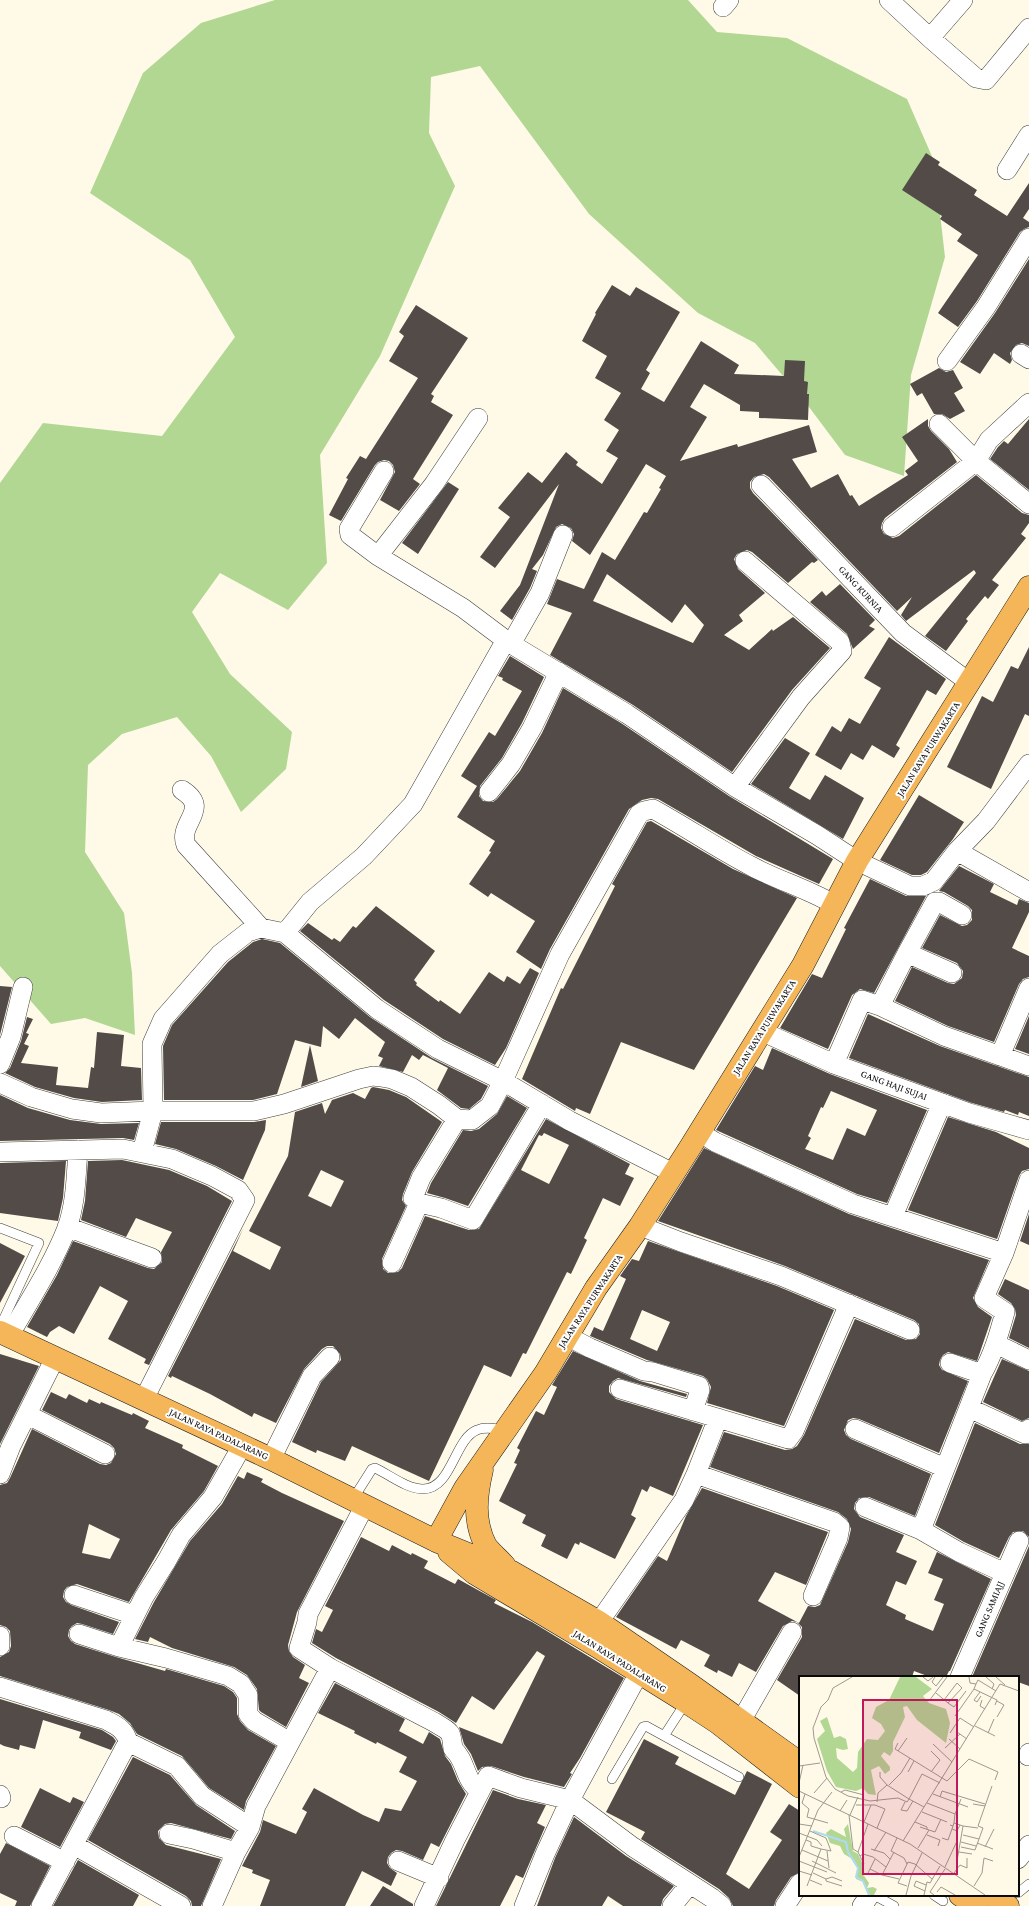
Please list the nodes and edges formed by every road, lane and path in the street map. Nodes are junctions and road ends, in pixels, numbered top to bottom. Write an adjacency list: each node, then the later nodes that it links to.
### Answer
1 (889, 0): 4 (street)
2 (963, 0): 4 (street)
3 (1029, 28): 4 (street)
4 (930, 38)
5 (1029, 136): 6 (street)
6 (1007, 170)
7 (1029, 238): 8 (street)
8 (947, 361)
9 (1029, 403): 12 (street)
10 (478, 418): 18 (street)
11 (939, 424): 12 (street)
12 (976, 461): 15 (street); 16 (street)
13 (384, 471): 18 (street)
14 (761, 485): 23 (street, GANG KURNIA)
15 (1029, 504)
16 (892, 527)
17 (563, 535): 21 (street)
18 (378, 556): 21 (street)
19 (745, 561): 25 (street)
20 (1029, 587): 23 (highway, JALAN RAYA PURWAKARTA)
21 (509, 642): 22 (street); 34 (street)
22 (559, 672): 25 (street); 27 (street)
23 (970, 683): 29 (highway, JALAN RAYA PURWAKARTA)
24 (1029, 764): 28 (street)
25 (734, 787): 29 (street)
26 (182, 790): 33 (street)
27 (489, 792)
28 (957, 851): 29 (street); 30 (street)
29 (857, 861): 31 (highway, JALAN RAYA PURWAKARTA)
30 (1029, 892)
31 (835, 905): 40 (highway, JALAN RAYA PURWAKARTA); 46 (street)
32 (962, 915): 35 (street)
33 (261, 928): 34 (street); 50 (street)
34 (285, 933): 46 (street)
35 (907, 953): 36 (street); 39 (street)
36 (952, 973)
37 (23, 987): 41 (street)
38 (1028, 988): 42 (street)
39 (880, 1006): 42 (street); 44 (street)
40 (761, 1031): 44 (street, GANG HAJI SUJAI); 53 (highway, JALAN RAYA PURWAKARTA)
41 (5, 1037): 43 (street)
42 (1000, 1056): 45 (street)
43 (0, 1064)
44 (834, 1064): 48 (street, GANG HAJI SUJAI)
45 (1029, 1066)
46 (503, 1081): 49 (street); 51 (street)
47 (0, 1083): 50 (street)
48 (942, 1103): 52 (street, GANG HAJI SUJAI); 60 (street)
49 (542, 1104): 57 (street); 59 (street)
50 (153, 1111): 51 (street); 56 (street)
51 (457, 1120): 59 (street)
52 (1029, 1130)
53 (699, 1132): 57 (highway, JALAN RAYA PURWAKARTA); 60 (street)
54 (78, 1150): 55 (street); 56 (street); 62 (street)
55 (0, 1152)
56 (142, 1152): 78 (street)
57 (673, 1174): 61 (highway, JALAN RAYA PURWAKARTA)
58 (1029, 1180): 64 (street)
59 (419, 1203): 66 (street)
60 (893, 1216): 64 (street)
61 (640, 1226): 67 (street); 70 (highway, JALAN RAYA PURWAKARTA)
62 (67, 1227): 65 (street); 69 (street)
63 (0, 1228): 69 (lane)
64 (1004, 1253): 71 (street)
65 (152, 1258)
66 (392, 1263)
67 (849, 1304): 68 (street); 82 (street)
68 (910, 1330)
69 (3, 1331): 73 (highway, JALAN RAYA PADALARANG)
70 (567, 1336): 80 (street); 85 (highway, JALAN RAYA PURWAKARTA)
71 (996, 1344): 74 (street); 76 (street)
72 (330, 1357): 88 (street)
73 (54, 1358): 78 (highway, JALAN RAYA PADALARANG); 81 (street)
74 (1029, 1360)
75 (950, 1363): 76 (street)
76 (982, 1374): 79 (street)
77 (620, 1389): 80 (street)
78 (144, 1399): 86 (highway, JALAN RAYA PADALARANG)
79 (969, 1408): 84 (street); 90 (street)
80 (692, 1411): 82 (street)
81 (28, 1415): 87 (street); 91 (street)
82 (718, 1418): 92 (street)
83 (855, 1429): 90 (street)
84 (1029, 1429)
85 (505, 1430): 89 (highway, JALAN RAYA PURWAKARTA); 93 (lane)
86 (242, 1446): 88 (highway, JALAN RAYA PADALARANG); 102 (street)
87 (105, 1454)
88 (271, 1459): 93 (highway, JALAN RAYA PADALARANG)
89 (484, 1459): 96 (highway, JALAN RAYA PURWAKARTA); 98 (highway, JALAN RAYA PURWAKARTA)
90 (945, 1468): 95 (street)
91 (0, 1474)
92 (696, 1474): 101 (street); 103 (street)
93 (359, 1502): 96 (highway, JALAN RAYA PADALARANG); 109 (street)
94 (865, 1507): 95 (street)
95 (921, 1530): 99 (street)
96 (436, 1541): 98 (highway, JALAN RAYA PADALARANG); 110 (highway, JALAN RAYA PADALARANG)
97 (1020, 1541): 99 (street, GANG SAMIAJJ)
98 (512, 1572): 103 (highway, JALAN RAYA PADALARANG)
99 (1005, 1573): 111 (street, GANG SAMIAJJ)
100 (74, 1595): 102 (street)
101 (813, 1596)
102 (134, 1615): 108 (street)
103 (599, 1622): 114 (highway, JALAN RAYA PADALARANG)
104 (792, 1632): 114 (street)
105 (79, 1634): 108 (street)
106 (0, 1636): 107 (street)
107 (0, 1646)
108 (119, 1647): 117 (street)
109 (330, 1668): 117 (street); 122 (street)
110 (639, 1673): 113 (highway, JALAN RAYA PADALARANG); 123 (street)
111 (961, 1676)
112 (0, 1687): 116 (street)
113 (686, 1702): 115 (lane); 121 (highway, JALAN RAYA PADALARANG)
114 (741, 1720): 118 (highway, JALAN RAYA PADALARANG)
115 (664, 1736): 119 (lane); 120 (lane)
116 (128, 1742): 124 (street); 127 (street)
117 (290, 1742): 124 (street)
118 (799, 1762)
119 (612, 1778)
120 (739, 1778)
121 (799, 1786)
122 (480, 1791): 123 (street); 133 (street)
123 (570, 1800): 134 (street); 146 (street)
124 (250, 1827): 129 (street)
125 (169, 1834): 129 (street)
126 (14, 1836): 132 (street)
127 (74, 1845): 132 (street); 143 (street)
128 (1029, 1845): 130 (street)
129 (236, 1852): 144 (street)
130 (1019, 1858)
131 (398, 1861): 133 (street)
132 (65, 1862): 142 (street)
133 (439, 1878): 145 (street)
134 (690, 1884): 147 (street); 148 (street)
135 (1029, 1884): 137 (lane)
136 (799, 1886): 149 (street)
137 (1019, 1890)
138 (869, 1896): 150 (street)
139 (876, 1896): 151 (lane)
140 (940, 1896): 141 (lane)
141 (952, 1898): 152 (highway)
142 (41, 1906)
143 (181, 1906)
144 (212, 1906)
145 (424, 1906)
146 (524, 1906)
147 (672, 1906)
148 (722, 1906)
149 (786, 1906)
150 (862, 1906)
151 (894, 1906)
152 (977, 1906)

